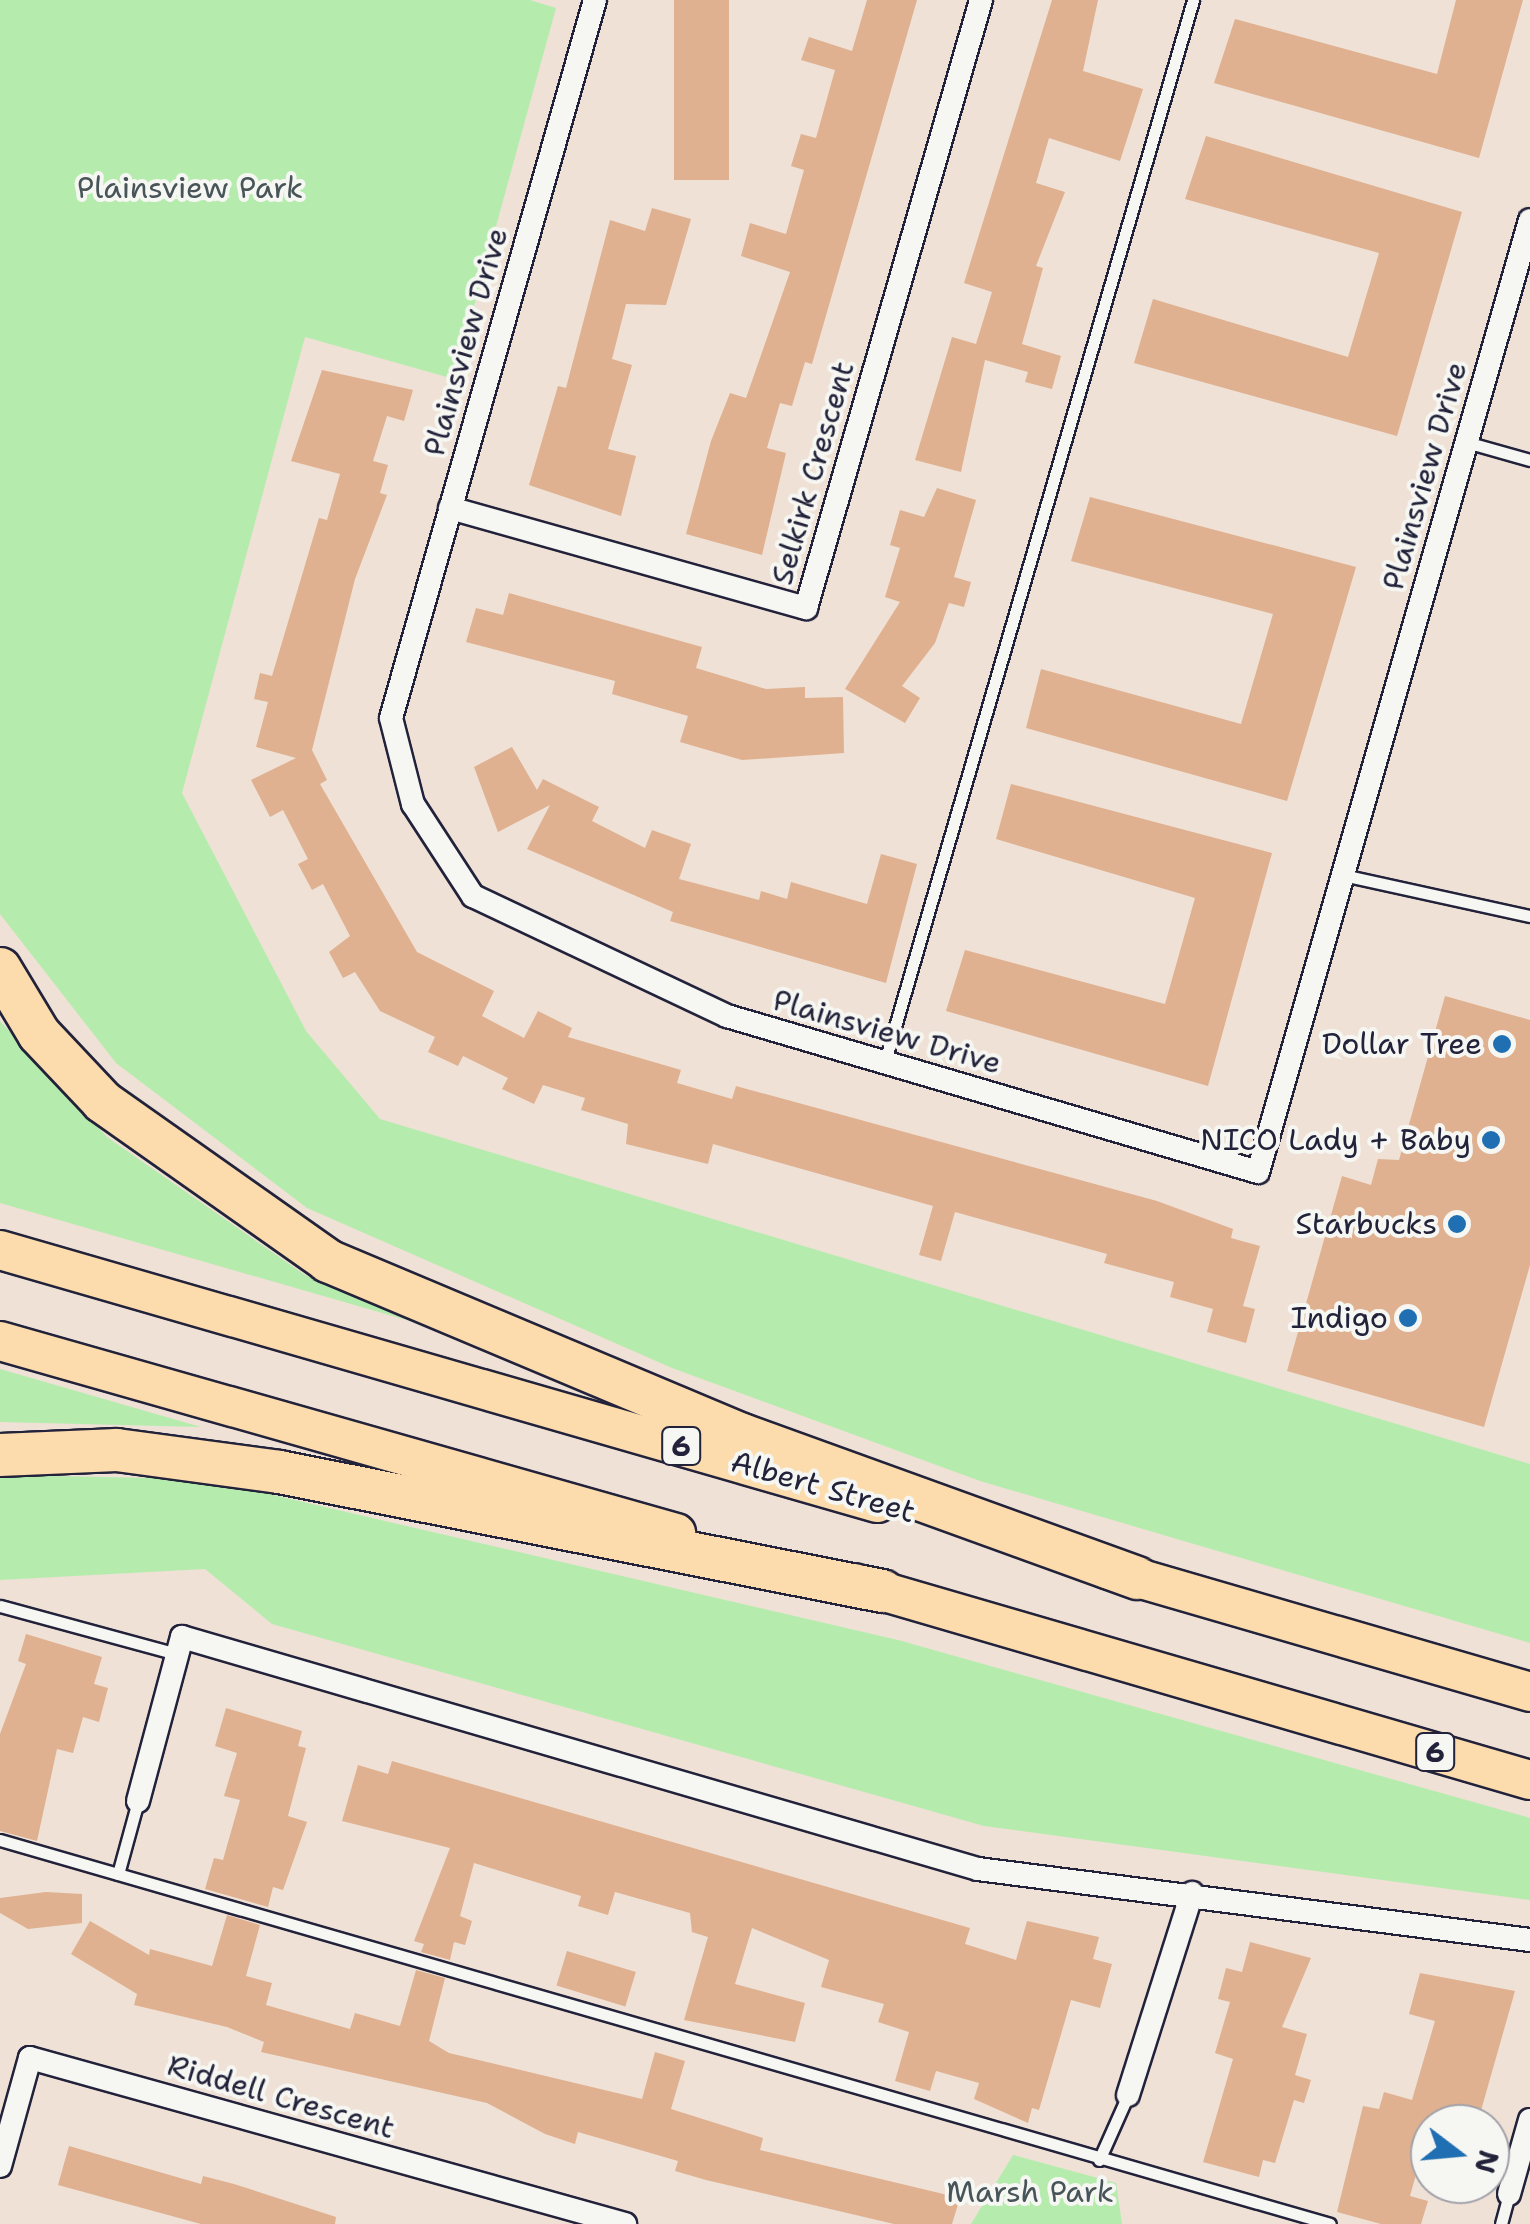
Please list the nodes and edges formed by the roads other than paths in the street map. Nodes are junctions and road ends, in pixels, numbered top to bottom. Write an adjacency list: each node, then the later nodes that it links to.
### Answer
1 (595, 0): 7 (street, Plainsview Drive)
2 (981, 0): 7 (street, Selkirk Crescent)
3 (1193, 0): 11 (lane)
4 (1530, 220): 5 (street, Plainsview Drive)
5 (1466, 442): 6 (lane); 8 (street, Plainsview Drive)
6 (1530, 460)
7 (450, 508): 11 (street, Plainsview Drive)
8 (1343, 875): 9 (lane); 11 (street, Plainsview Drive)
9 (1530, 916)
10 (0, 969): 15 (highway)
11 (885, 1062)
12 (0, 1250): 15 (main road, Albert Street / 6)
13 (0, 1341): 16 (main road, 6)
14 (0, 1455): 16 (highway)
15 (1137, 1578): 19 (main road, Albert Street / 6)
16 (882, 1591): 20 (main road, 6)
17 (0, 1606): 18 (lane)
18 (179, 1645): 21 (street); 24 (street)
19 (1530, 1692)
20 (1530, 1780)
21 (138, 1801): 23 (lane)
22 (0, 1840): 23 (lane)
23 (118, 1874): 28 (lane)
24 (1192, 1893): 25 (street); 26 (street)
25 (1530, 1940)
26 (1128, 2095): 28 (lane)
27 (1530, 2120): 30 (street)
28 (1100, 2160): 32 (lane)
29 (0, 2166): 31 (street, Riddell Crescent)
30 (1510, 2190)
31 (625, 2224)
32 (1330, 2224)

